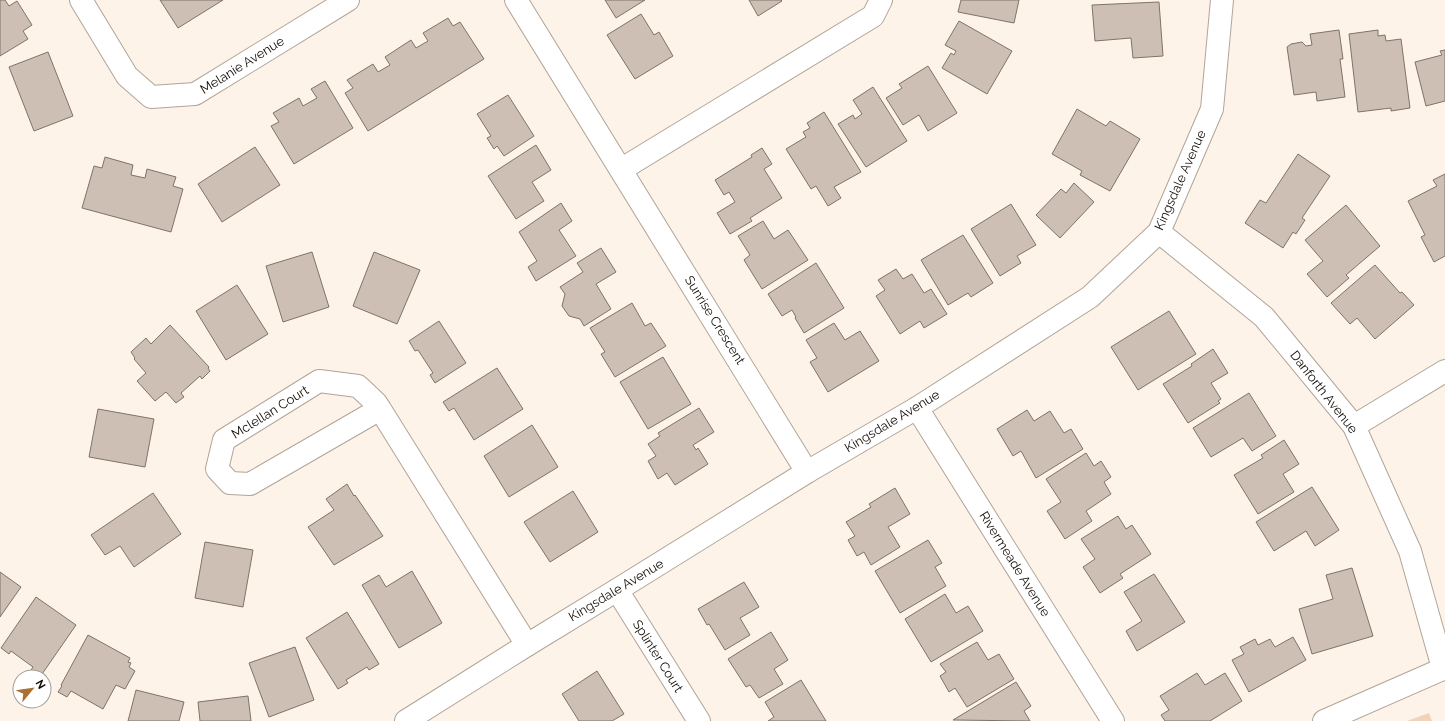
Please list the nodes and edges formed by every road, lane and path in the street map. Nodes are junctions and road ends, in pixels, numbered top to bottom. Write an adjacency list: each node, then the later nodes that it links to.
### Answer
1 (81, 0): 2 (street, Melanie Avenue)
2 (348, 0)
3 (516, 0): 6 (street, Sunrise Crescent)
4 (881, 0): 6 (street)
5 (1222, 0): 7 (street, Kingsdale Avenue)
6 (622, 169): 12 (street, Sunrise Crescent)
7 (1158, 232): 10 (street, Kingsdale Avenue); 11 (street, Danforth Avenue)
8 (1445, 371): 11 (street)
9 (380, 408): 9 (street, Mclellan Court); 14 (street, Mclellan Court)
10 (917, 408): 12 (street, Kingsdale Avenue); 18 (street, Rivermeade Avenue)
11 (1354, 426): 15 (street, Danforth Avenue)
12 (807, 472): 13 (street, Kingsdale Avenue)
13 (617, 590): 14 (street, Kingsdale Avenue); 17 (street, Splinter Court)
14 (527, 645): 16 (street, Kingsdale Avenue)
15 (1444, 668): 19 (street)
16 (406, 721)
17 (699, 721)
18 (1113, 721)
19 (1324, 721)

